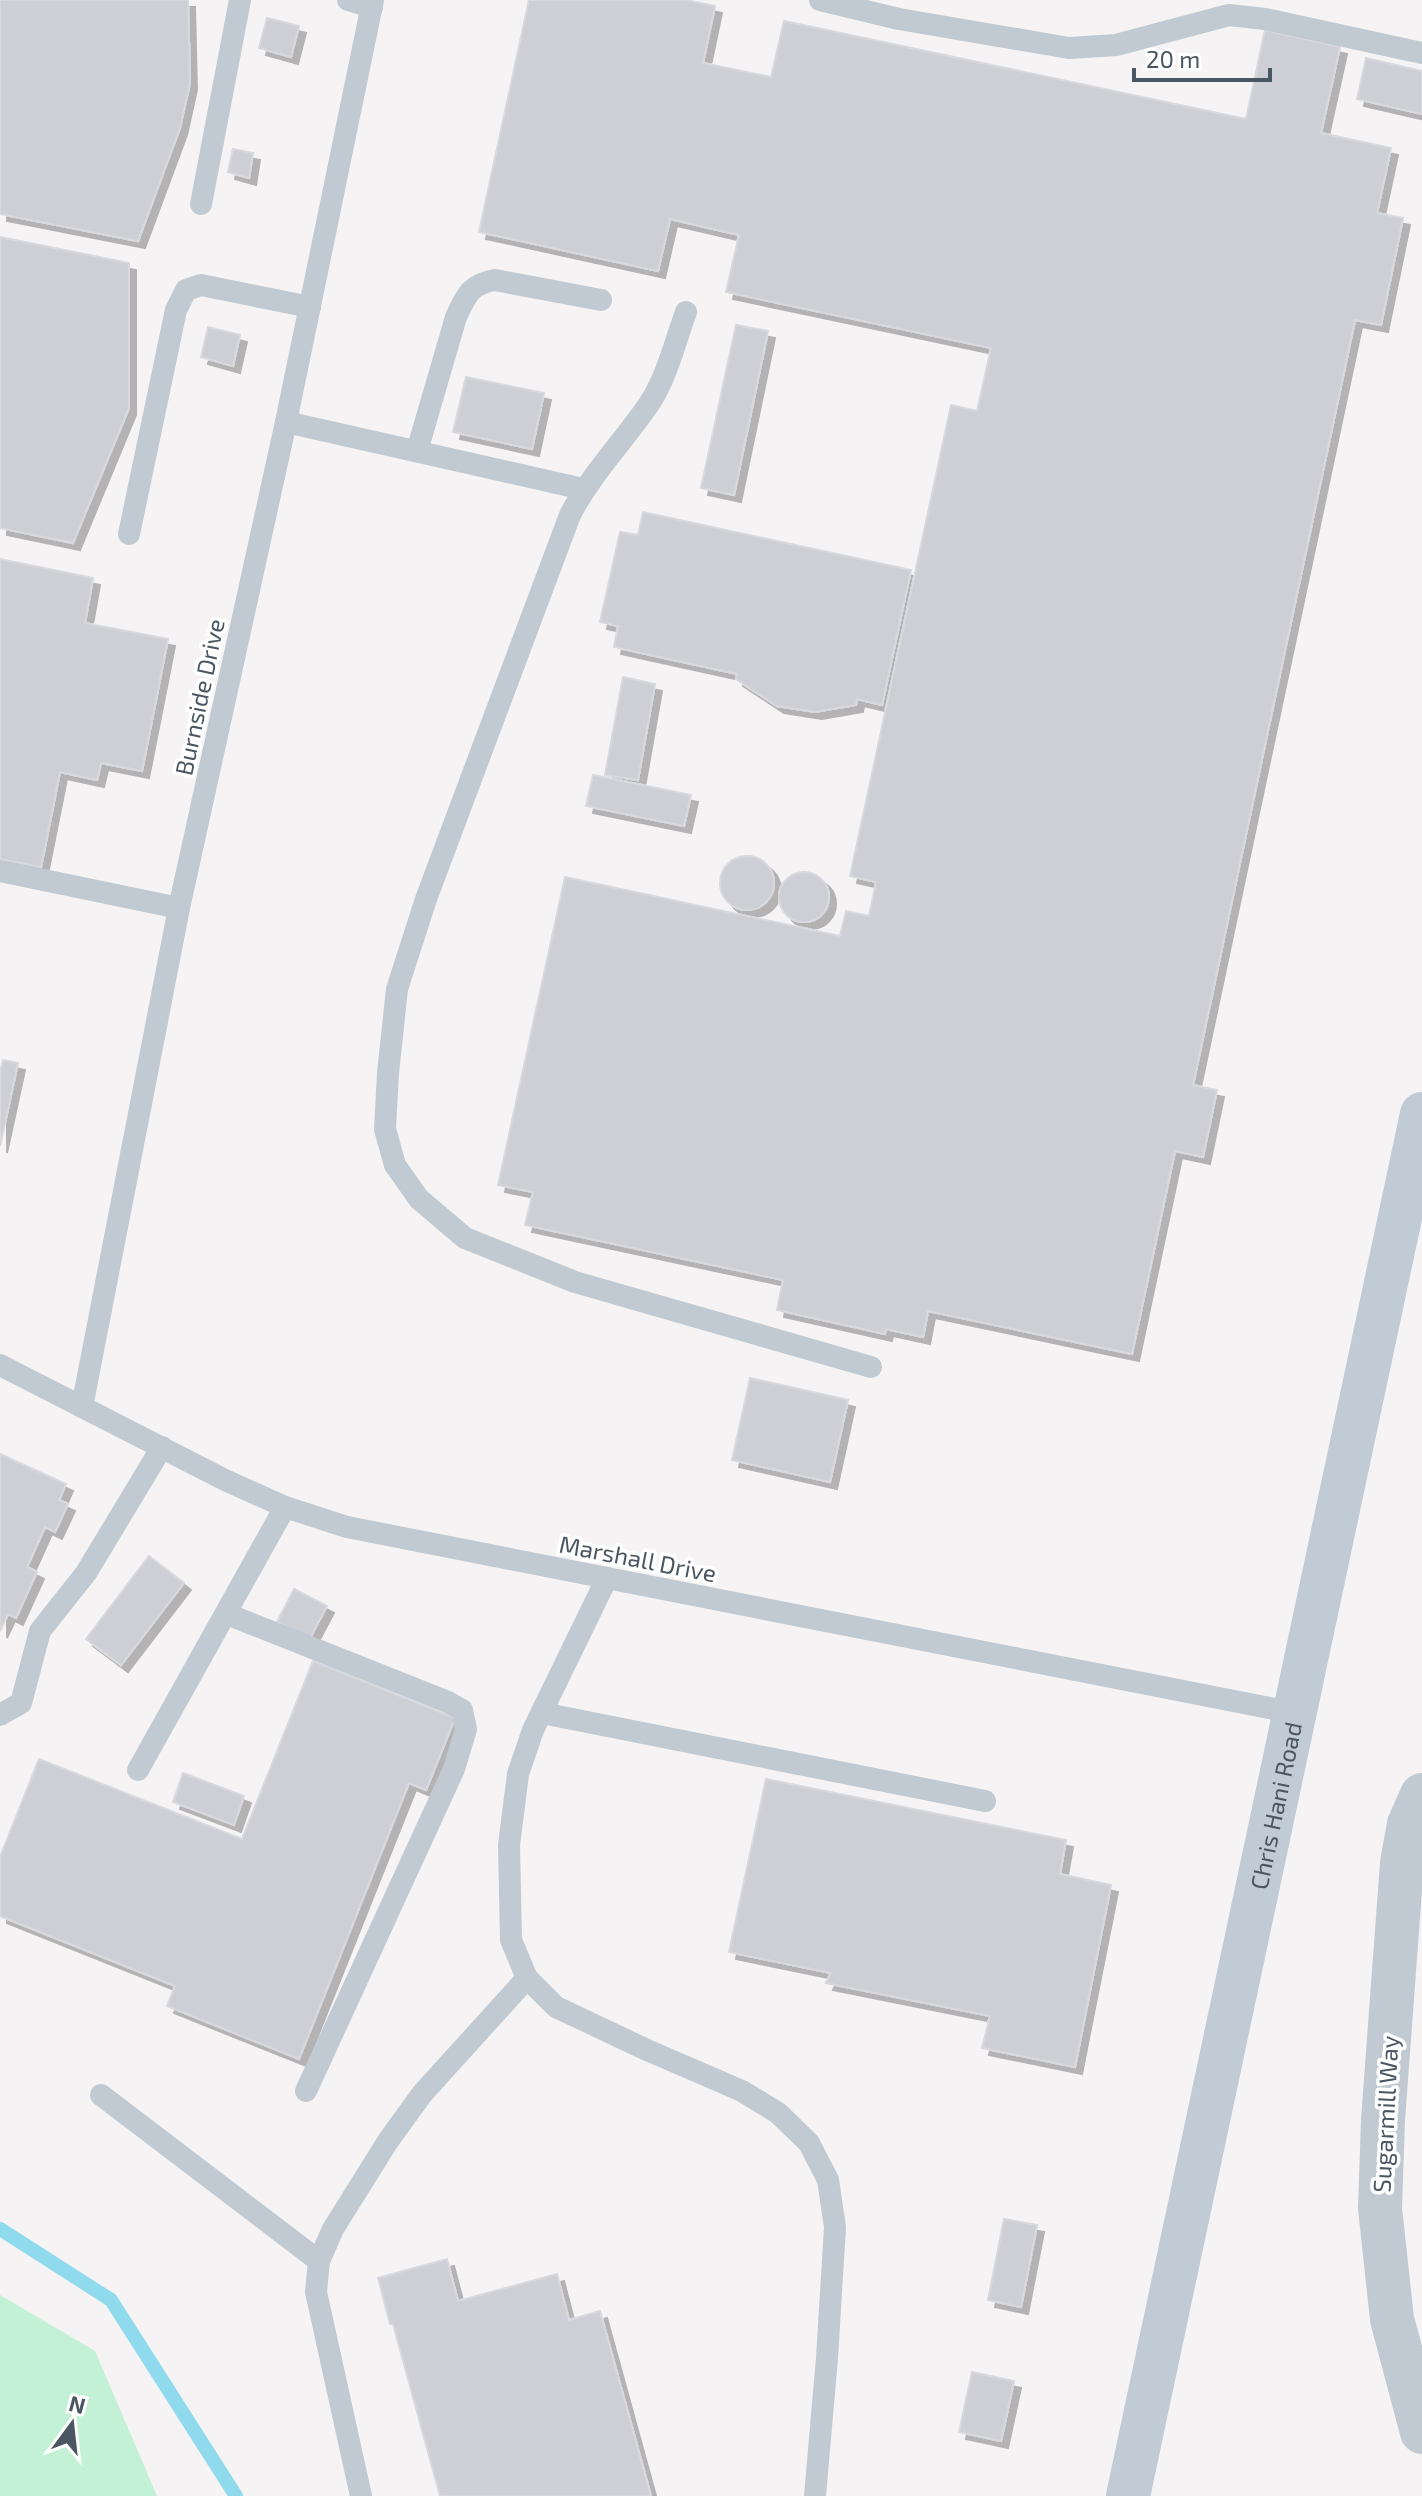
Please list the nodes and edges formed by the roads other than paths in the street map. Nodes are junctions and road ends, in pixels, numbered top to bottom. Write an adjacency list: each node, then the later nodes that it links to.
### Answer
1 (240, 0): 6 (lane)
2 (348, 0): 4 (lane)
3 (820, 0): 5 (lane)
4 (372, 3): 8 (lane, Burnside Drive)
5 (1422, 53)
6 (201, 204)
7 (601, 300): 11 (lane)
8 (310, 307): 10 (lane, Burnside Drive); 13 (lane)
9 (686, 312): 12 (lane)
10 (286, 422): 11 (lane); 15 (lane, Burnside Drive)
11 (417, 451): 12 (lane)
12 (583, 489): 18 (lane)
13 (129, 534)
14 (0, 871): 15 (lane)
15 (179, 908): 19 (lane, Burnside Drive)
16 (1422, 1114): 25 (main road, Chris Hani Road)
17 (0, 1365): 19 (lane, Marshall Drive)
18 (871, 1367)
19 (82, 1407): 20 (lane, Marshall Drive)
20 (162, 1447): 21 (lane, Marshall Drive); 26 (lane)
21 (285, 1507): 22 (lane, Marshall Drive); 23 (lane)
22 (607, 1578): 24 (lane); 25 (lane, Marshall Drive)
23 (227, 1614): 27 (lane); 31 (lane)
24 (542, 1713): 29 (lane); 30 (lane)
25 (1295, 1713): 37 (main road, Chris Hani Road)
26 (0, 1715)
27 (138, 1770)
28 (1422, 1795): 34 (street, Sugarmill Way)
29 (985, 1801)
30 (527, 1978): 33 (lane); 36 (lane)
31 (306, 2091)
32 (101, 2095): 33 (lane)
33 (319, 2261): 35 (lane)
34 (1421, 2427)
35 (361, 2496)
36 (815, 2496)
37 (1128, 2496)

